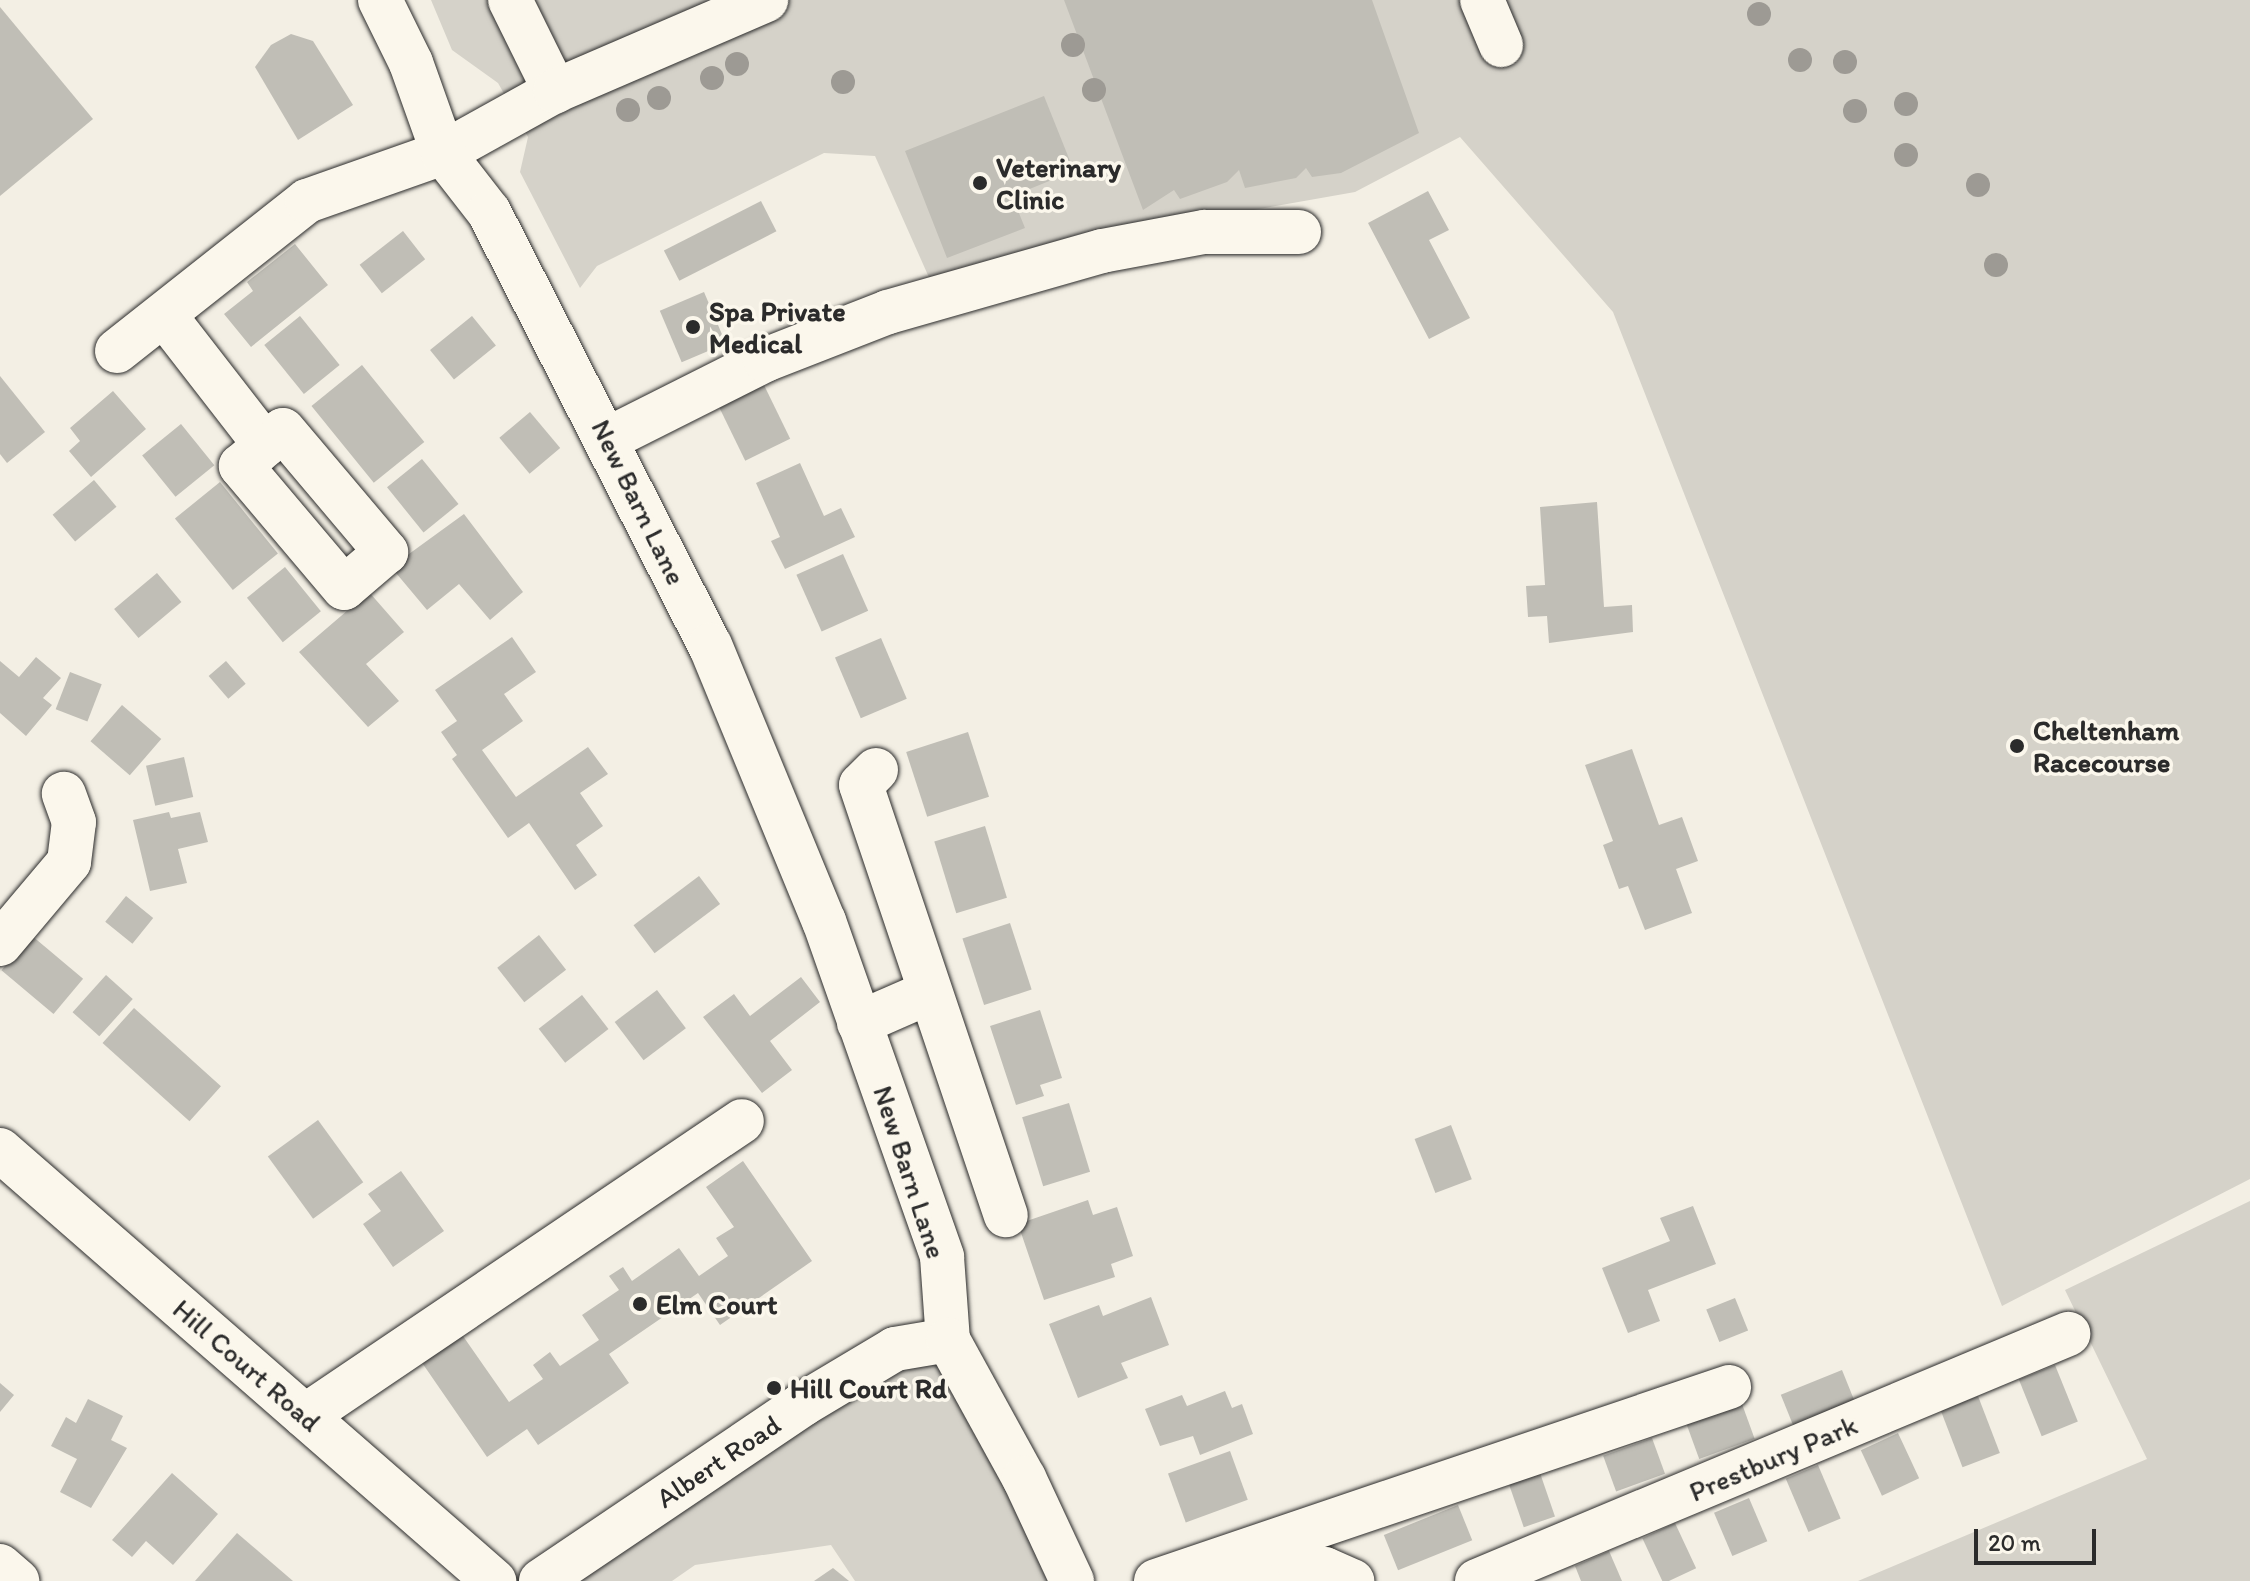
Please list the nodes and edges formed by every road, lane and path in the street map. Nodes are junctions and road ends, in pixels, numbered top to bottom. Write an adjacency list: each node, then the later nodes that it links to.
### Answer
1 (380, 0): 7 (street, New Barn Lane)
2 (510, 0): 6 (street)
3 (766, 0): 6 (street)
4 (1482, 0): 5 (street)
5 (1501, 45)
6 (555, 91): 7 (street)
7 (443, 153): 9 (street); 11 (street, New Barn Lane)
8 (1299, 232): 11 (street)
9 (165, 316): 10 (street); 12 (street)
10 (117, 351)
11 (608, 439): 17 (street, New Barn Lane)
12 (265, 445)
13 (876, 770): 16 (street)
14 (64, 794): 15 (street)
15 (0, 944)
16 (930, 992): 17 (street); 20 (street)
17 (859, 1023): 22 (street, New Barn Lane)
18 (742, 1121): 24 (street)
19 (0, 1150): 24 (street, Hill Court Road)
20 (1006, 1215)
21 (2068, 1334): 33 (street, Prestbury Park)
22 (948, 1340): 28 (street, Albert Road); 29 (street, New Barn Lane)
23 (1729, 1387): 30 (street)
24 (305, 1416): 27 (street, Hill Court Road)
25 (0, 1566): 26 (street)
26 (17, 1581)
27 (494, 1581)
28 (541, 1581)
29 (1072, 1581)
30 (1156, 1581)
31 (1235, 1581): 32 (street)
32 (1352, 1581)
33 (1477, 1581)

